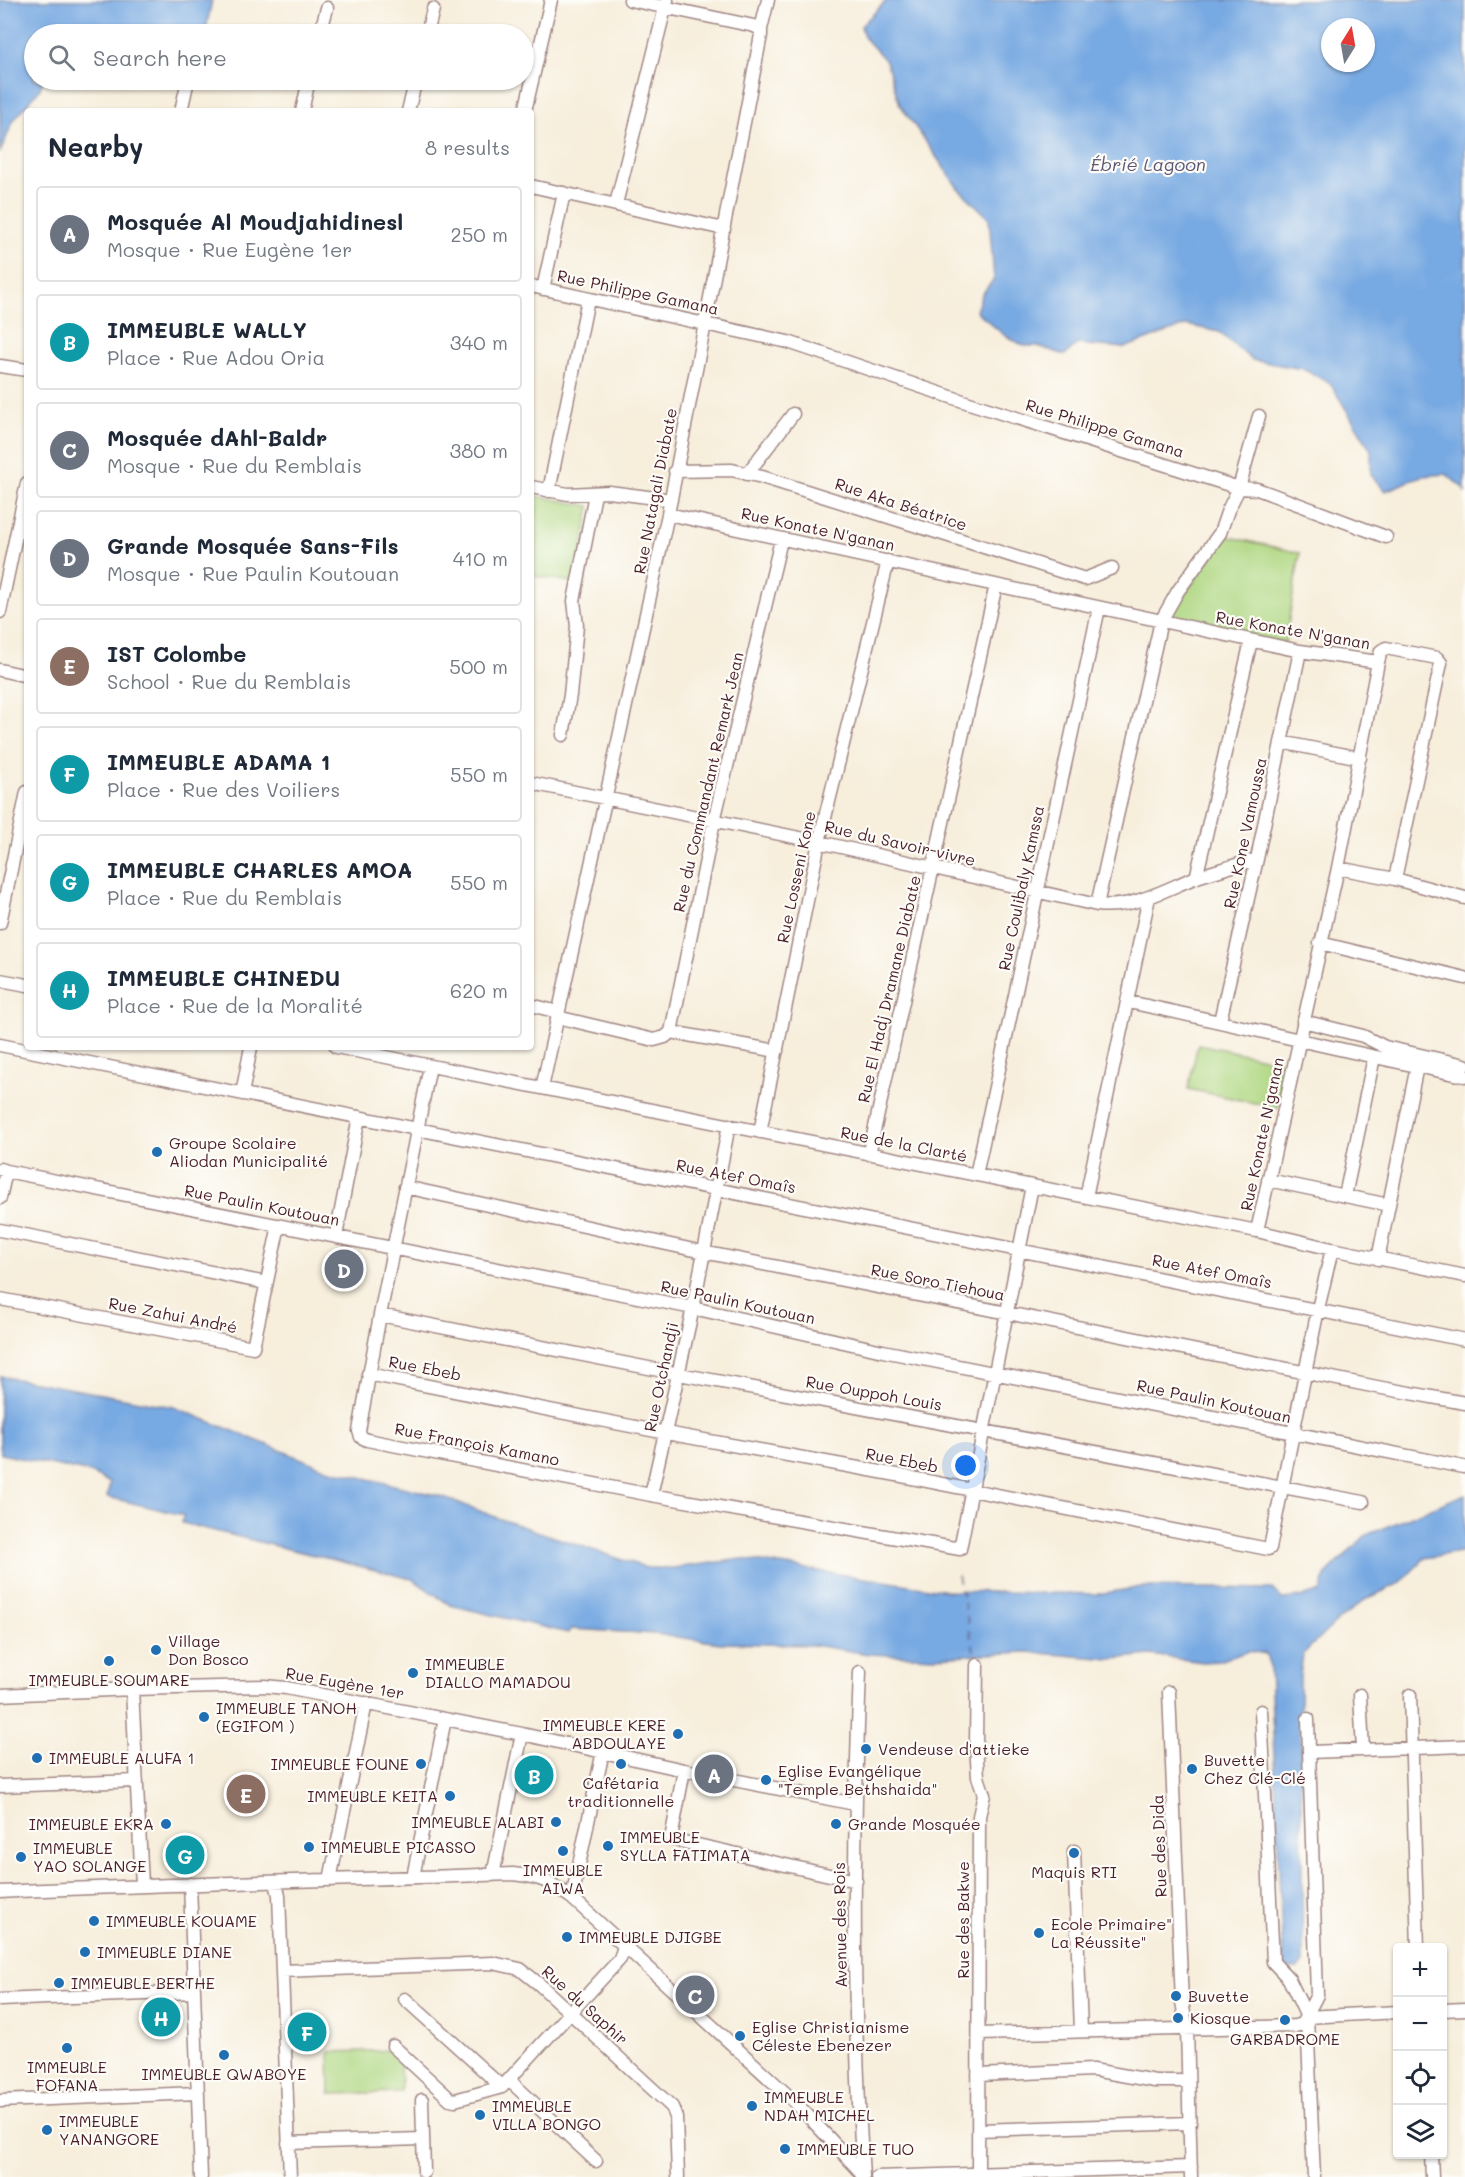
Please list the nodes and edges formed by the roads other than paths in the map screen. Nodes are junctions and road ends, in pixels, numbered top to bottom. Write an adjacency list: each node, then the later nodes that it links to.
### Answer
1 (551, 0): 10 (street)
2 (630, 0): 4 (street)
3 (768, 0): 9 (street, Rue Natagali Diabate)
4 (666, 3): 9 (street); 21 (street)
5 (327, 8): 7 (street)
6 (433, 9): 8 (street)
7 (323, 24)
8 (429, 24)
9 (761, 29): 22 (street, Rue Natagali Diabate)
10 (534, 73)
11 (186, 90): 15 (street)
12 (307, 90): 16 (street)
13 (413, 90): 17 (street)
14 (530, 90): 18 (street)
15 (183, 108)
16 (303, 108)
17 (409, 108)
18 (526, 108)
19 (534, 187): 20 (street)
20 (564, 193): 21 (street); 23 (street)
21 (616, 204): 22 (street)
22 (724, 229): 25 (street, Rue Natagali Diabate)
23 (537, 288): 24 (street, Rue Philippe Gamana)
24 (588, 299): 25 (street, Rue Philippe Gamana); 34 (street)
25 (706, 324): 30 (street, Rue Natagali Diabate); 33 (street, Rue Philippe Gamana)
26 (0, 366): 27 (street)
27 (24, 370)
28 (793, 414): 31 (street)
29 (1259, 416): 33 (street)
30 (675, 471): 31 (street, Rue Aka Béatrice); 37 (street, Rue Natagali Diabate)
31 (747, 474): 42 (street, Rue Aka Béatrice)
32 (534, 488): 34 (street)
33 (1239, 488): 39 (street, Rue Philippe Gamana); 46 (street)
34 (549, 491): 35 (street)
35 (595, 494): 37 (street); 52 (street)
36 (24, 497): 45 (street)
37 (670, 500): 38 (street, Rue Natagali Diabate)
38 (668, 514): 40 (street, Rue Konate N'ganan); 56 (street, Rue Natagali Diabate)
39 (1386, 537)
40 (781, 540): 41 (street, Rue Konate N'ganan); 58 (street, Rue du Commandant Remark Jean)
41 (888, 561): 43 (street, Rue Konate N'ganan); 59 (street, Rue Losseni Kone)
42 (1112, 568)
43 (996, 585): 44 (street, Rue Konate N'ganan); 61 (street, Rue El Hadj Dramane Diabate)
44 (1099, 608): 46 (street, Rue Konate N'ganan); 65 (street, Rue Coulibaly Kamssa)
45 (0, 612)
46 (1161, 621): 47 (street, Rue Konate N'ganan); 68 (street)
47 (1251, 641): 48 (street, Rue Konate N'ganan); 63 (street)
48 (1300, 651): 49 (street, Rue Konate N'ganan); 53 (street, Rue Kone Vamoussa)
49 (1378, 662): 54 (street, Rue Konate N'ganan); 64 (street)
50 (0, 670): 51 (street)
51 (24, 675)
52 (563, 735)
53 (1281, 742): 54 (street); 60 (street, Rue Kone Vamoussa)
54 (1359, 758): 62 (street, Rue Konate N'ganan)
55 (534, 784): 56 (street, Rue du Savoir-vivre)
56 (606, 799): 58 (street, Rue du Savoir-vivre); 76 (street, Rue Natagali Diabate)
57 (24, 806): 69 (street)
58 (714, 821): 59 (street, Rue du Savoir-vivre); 79 (street, Rue du Commandant Remark Jean)
59 (819, 842): 61 (street, Rue du Savoir-vivre); 86 (street, Rue Losseni Kone)
60 (1257, 859): 63 (street, Rue du Savoir-vivre); 77 (street, Rue Kone Vamoussa)
61 (933, 868): 65 (street, Rue du Savoir-vivre); 98 (street, Rue El Hadj Dramane Diabate)
62 (1338, 868): 64 (street); 70 (street, Rue Konate N'ganan)
63 (1196, 878): 66 (street, Rue du Savoir-vivre)
64 (1395, 879): 67 (street)
65 (1037, 892): 68 (street, Rue du Savoir-vivre); 100 (street, Rue Coulibaly Kamssa)
66 (1149, 897): 68 (street, Rue du Savoir-vivre); 74 (street)
67 (1465, 898)
68 (1096, 905)
69 (0, 920)
70 (1320, 943): 71 (street); 78 (street, Rue Konate N'ganan)
71 (1465, 978)
72 (0, 980): 73 (street)
73 (24, 984)
74 (1129, 1002): 77 (street); 106 (street)
75 (534, 1006): 76 (street)
76 (558, 1015): 79 (street); 92 (street, Rue Natagali Diabate)
77 (1220, 1021): 80 (street)
78 (1303, 1021): 80 (street, Rue Konate N'ganan); 88 (street)
79 (671, 1032): 86 (street)
80 (1299, 1039): 87 (street); 101 (street, Rue Konate N'ganan)
81 (0, 1045): 82 (street, Rue Atef Omaîs)
82 (24, 1050)
83 (25, 1050): 93 (street, Rue Atef Omaîs)
84 (250, 1050): 93 (street)
85 (351, 1050): 89 (street, Rue de la Clarté)
86 (777, 1051): 97 (street, Rue Losseni Kone)
87 (1374, 1057): 90 (street); 105 (street)
88 (1465, 1065)
89 (430, 1066): 92 (street, Rue de la Clarté); 96 (street, Rue François Kamano)
90 (1417, 1066): 91 (street); 108 (street)
91 (1465, 1076)
92 (542, 1088): 95 (street, Rue de la Clarté)
93 (242, 1094): 94 (street, Rue Atef Omaîs)
94 (359, 1117): 96 (street, Rue Atef Omaîs); 112 (street)
95 (729, 1125): 97 (street, Rue de la Clarté); 104 (street, Rue Otchandji)
96 (418, 1129): 103 (street, Rue François Kamano); 104 (street, Rue Atef Omaîs)
97 (760, 1132): 98 (street, Rue de la Clarté)
98 (869, 1154): 100 (street, Rue de la Clarté)
99 (3, 1170): 107 (street); 109 (street, Rue Paulin Koutouan)
100 (976, 1175): 102 (street, Rue de la Clarté)
101 (1268, 1180): 105 (street); 111 (street, Rue Konate N'ganan)
102 (1032, 1186): 106 (street, Rue de la Clarté); 114 (street)
103 (405, 1188): 113 (street, Rue François Kamano); 116 (street, Rue Soro Tiehoua)
104 (716, 1189): 114 (street, Rue Atef Omaîs); 116 (street, Rue Otchandji)
105 (1345, 1196): 108 (street)
106 (1086, 1197): 111 (street, Rue de la Clarté)
107 (0, 1198)
108 (1389, 1205): 117 (street)
109 (279, 1225): 112 (street, Rue Paulin Koutouan); 119 (street, Rue Zahui André)
110 (0, 1230): 119 (street)
111 (1257, 1231): 115 (street, Rue de la Clarté)
112 (336, 1236): 113 (street, Rue Paulin Koutouan)
113 (394, 1248): 121 (street, Rue Paulin Koutouan); 124 (street, Rue François Kamano)
114 (1020, 1249): 122 (street, Rue Atef Omaîs); 123 (street)
115 (1332, 1249): 117 (street, Rue de la Clarté); 122 (street, Rue Ebeb)
116 (703, 1252): 121 (street, Rue Otchandji); 123 (street, Rue Soro Tiehoua)
117 (1378, 1259): 118 (street, Rue de la Clarté)
118 (1465, 1276)
119 (266, 1283): 120 (street, Rue Zahui André)
120 (0, 1299)
121 (693, 1308): 127 (street, Rue Paulin Koutouan); 129 (street, Rue Otchandji)
122 (1318, 1309): 125 (street, Rue Atef Omaîs); 126 (street, Rue Ebeb)
123 (1006, 1312): 126 (street, Rue Soro Tiehoua); 127 (street)
124 (380, 1315): 128 (street, Rue François Kamano); 129 (street, Rue Ouppoh Louis)
125 (1465, 1340)
126 (1306, 1372): 130 (street, Rue Soro Tiehoua); 133 (street, Rue Ebeb)
127 (994, 1373): 131 (street); 133 (street, Rue Paulin Koutouan)
128 (368, 1374): 132 (street, Rue Ebeb); 137 (street, Rue François Kamano)
129 (679, 1374): 131 (street, Rue Ouppoh Louis); 132 (street, Rue Otchandji)
130 (1465, 1403)
131 (983, 1430): 135 (street, Rue Ouppoh Louis); 136 (street)
132 (666, 1433): 136 (street, Rue Ebeb); 137 (street, Rue Otchandji)
133 (1293, 1434): 134 (street, Rue Paulin Koutouan); 135 (street, Rue Ebeb)
134 (1463, 1467)
135 (1282, 1488): 136 (street, Rue Ebeb); 138 (street, Rue Ouppoh Louis)
136 (971, 1490): 137 (street, Rue François Kamano)
137 (651, 1495)
138 (1363, 1502)
139 (977, 1665): 183 (street, Rue des Bakwe)
140 (860, 1672): 159 (street, Avenue des Rois)
141 (132, 1689): 143 (street, Rue Eugène 1er); 146 (street, Rue Eugène 1er); 157 (street)
142 (1169, 1692): 181 (street, Rue des Dida)
143 (0, 1695)
144 (1360, 1695): 153 (street)
145 (1410, 1695): 152 (street)
146 (366, 1703): 148 (street, Rue Eugène 1er); 163 (street)
147 (1261, 1711): 180 (street)
148 (445, 1719): 150 (street, Rue Eugène 1er); 162 (street)
149 (1308, 1719): 155 (street)
150 (522, 1734): 154 (street, Rue Eugène 1er); 161 (street)
151 (1465, 1746): 152 (street)
152 (1412, 1748): 153 (street); 170 (street)
153 (1364, 1750): 155 (street)
154 (603, 1751): 156 (street, Rue Eugène 1er); 169 (street)
155 (1310, 1752): 180 (street)
156 (684, 1770): 159 (street, Rue Eugène 1er); 164 (street)
157 (137, 1781): 158 (street); 167 (street)
158 (0, 1786)
159 (855, 1804): 164 (street, Avenue des Rois)
160 (1074, 1851): 182 (street)
161 (493, 1875): 162 (street); 169 (street)
162 (413, 1877): 163 (street)
163 (330, 1880): 165 (street)
164 (856, 1881): 203 (street, Avenue des Rois)
165 (276, 1883): 166 (street); 172 (street)
166 (190, 1884): 167 (street); 173 (street)
167 (142, 1885): 168 (street)
168 (0, 1892)
169 (572, 1898): 171 (street)
170 (1418, 1943)
171 (624, 1946): 178 (street); 203 (street)
172 (282, 1971): 178 (street, Rue du Saphir); 194 (street)
173 (194, 1992): 174 (street); 188 (street)
174 (0, 2000)
175 (405, 2000): 187 (street)
176 (1465, 2009): 177 (street)
177 (1447, 2010)
178 (570, 2012): 187 (street); 202 (street, Rue du Saphir)
179 (1393, 2012): 180 (street)
180 (1307, 2017): 181 (street); 205 (street)
181 (1187, 2029): 182 (street); 186 (street, Rue des Dida)
182 (1081, 2030): 183 (street)
183 (979, 2034): 185 (street, Rue des Bakwe)
184 (393, 2046): 187 (street)
185 (978, 2075): 186 (street); 192 (street, Rue des Bakwe)
186 (1188, 2081): 191 (street, Rue des Dida)
187 (506, 2084): 196 (street)
188 (198, 2094): 190 (street); 200 (street)
189 (422, 2100): 193 (street)
190 (0, 2101)
191 (1190, 2123): 192 (street); 198 (street, Rue des Dida)
192 (978, 2130): 199 (street, Rue des Bakwe)
193 (422, 2139): 194 (street); 197 (street)
194 (288, 2143): 201 (street)
195 (1431, 2159): 206 (street)
196 (596, 2161)
197 (424, 2172)
198 (1191, 2172): 199 (street)
199 (978, 2175): 204 (street)
200 (201, 2177)
201 (290, 2177)
202 (678, 2177)
203 (863, 2177)
204 (877, 2177)
205 (1314, 2177)
206 (1432, 2177)

